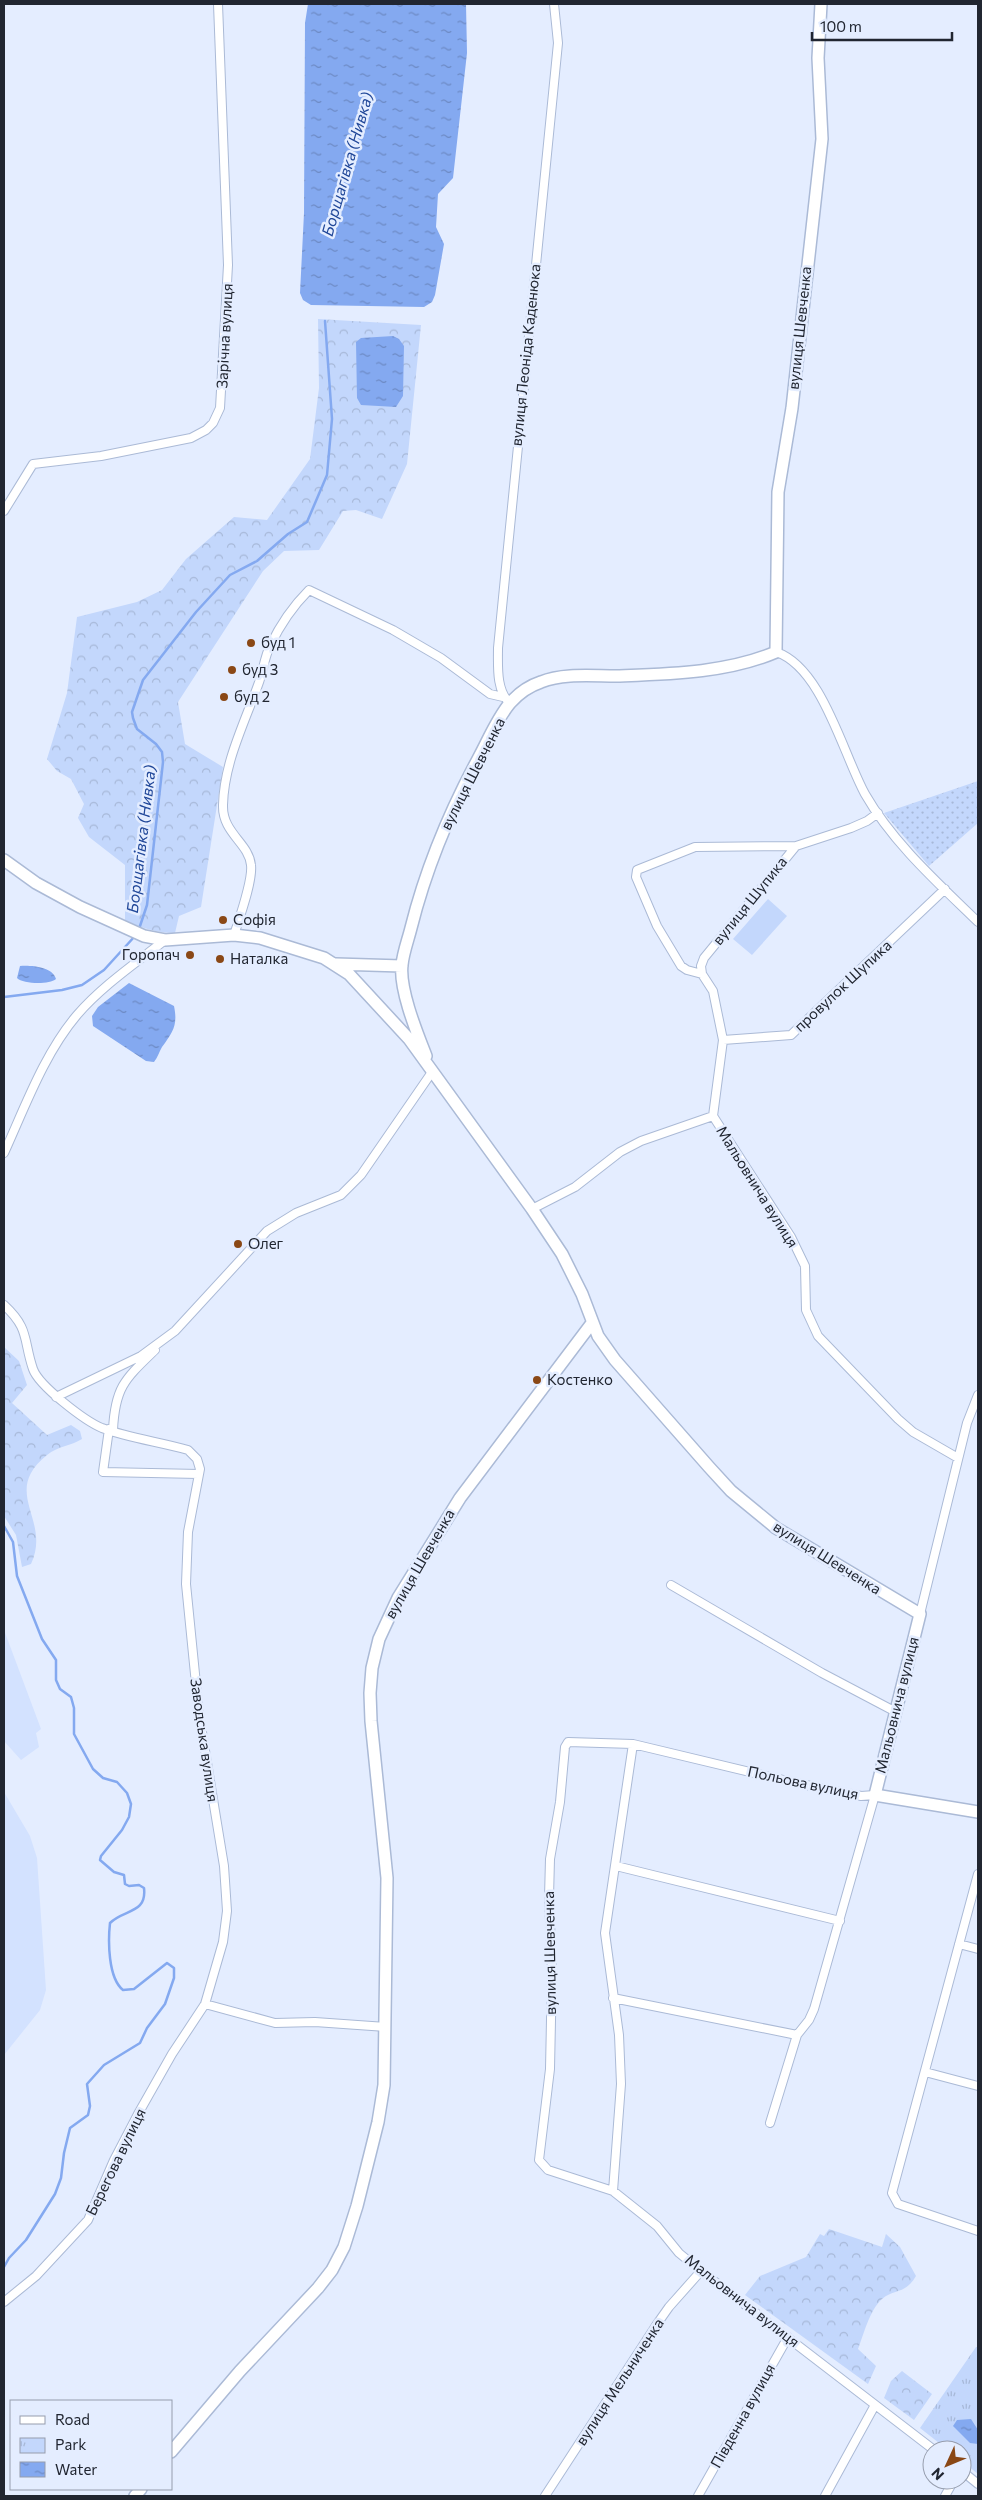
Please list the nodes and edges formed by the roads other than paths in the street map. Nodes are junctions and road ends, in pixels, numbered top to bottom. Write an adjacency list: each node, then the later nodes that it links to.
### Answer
1 (218, 4): 4 (street, Зарічна вулиця)
2 (554, 4): 6 (street, вулиця Леоніда Каденюка)
3 (821, 4): 5 (street, вулиця Шевченка)
4 (4, 511)
5 (776, 652): 6 (street, вулиця Шевченка); 7 (street)
6 (507, 700): 12 (street); 15 (street, вулиця Шевченка)
7 (878, 813): 8 (street, вулиця Шупика); 10 (street)
8 (796, 846): 16 (street, вулиця Шупика); 16 (street)
9 (4, 860): 13 (street, вулиця Шевченка)
10 (945, 889): 11 (street); 17 (street, провулок Шупика)
11 (978, 922)
12 (234, 935): 13 (street, вулиця Шевченка); 14 (street, вулиця Шевченка)
13 (165, 940): 20 (street)
14 (336, 964): 15 (street, вулиця Шевченка); 18 (street, вулиця Шевченка)
15 (402, 966): 18 (street, вулиця Шевченка)
16 (702, 974): 17 (street)
17 (723, 1040): 19 (street)
18 (432, 1072): 21 (street, вулиця Шевченка); 24 (street)
19 (713, 1116): 21 (street); 28 (street, Мальовнича вулиця)
20 (4, 1153)
21 (532, 1208): 23 (street, вулиця Шевченка)
22 (4, 1305): 26 (street)
23 (592, 1323): 31 (street, вулиця Шевченка); 44 (street, вулиця Шевченка)
24 (175, 1331): 26 (street); 27 (street)
25 (978, 1395): 28 (street)
26 (56, 1397): 27 (street)
27 (111, 1430): 29 (street); 29 (street)
28 (958, 1458): 31 (street)
29 (199, 1474): 43 (street, Заводська вулиця)
30 (671, 1585): 32 (street)
31 (920, 1614): 32 (street, Мальовнича вулиця)
32 (896, 1712): 35 (street, Мальовнича вулиця)
33 (570, 1741): 34 (street, Польова вулиця); 48 (street, вулиця Шевченка)
34 (633, 1744): 35 (street, Польова вулиця); 37 (street)
35 (875, 1795): 36 (street); 39 (street, Польова вулиця)
36 (978, 1812)
37 (616, 1866): 39 (street); 42 (street)
38 (978, 1874): 40 (street)
39 (840, 1921): 45 (street, Польова вулиця)
40 (959, 1944): 41 (street); 46 (street)
41 (978, 1949)
42 (613, 1998): 45 (street); 50 (street)
43 (205, 2004): 44 (street); 53 (street, Берегова вулиця)
44 (386, 2027): 57 (street, вулиця Шевченка)
45 (797, 2035): 49 (street, Польова вулиця)
46 (925, 2072): 47 (street); 51 (street)
47 (978, 2086)
48 (546, 2109): 50 (street, Мальовнича вулиця)
49 (770, 2123)
50 (613, 2191): 52 (street, Мальовнича вулиця)
51 (978, 2231)
52 (701, 2271): 54 (street, Мальовнича вулиця); 58 (street, вулиця Мельниченка)
53 (4, 2302)
54 (788, 2337): 55 (street, Мальовнича вулиця); 59 (street, Південна вулиця)
55 (875, 2405): 56 (street, Мальовнича вулиця); 60 (street)
56 (922, 2441)
57 (172, 2451)
58 (546, 2496)
59 (698, 2496)
60 (824, 2496)

